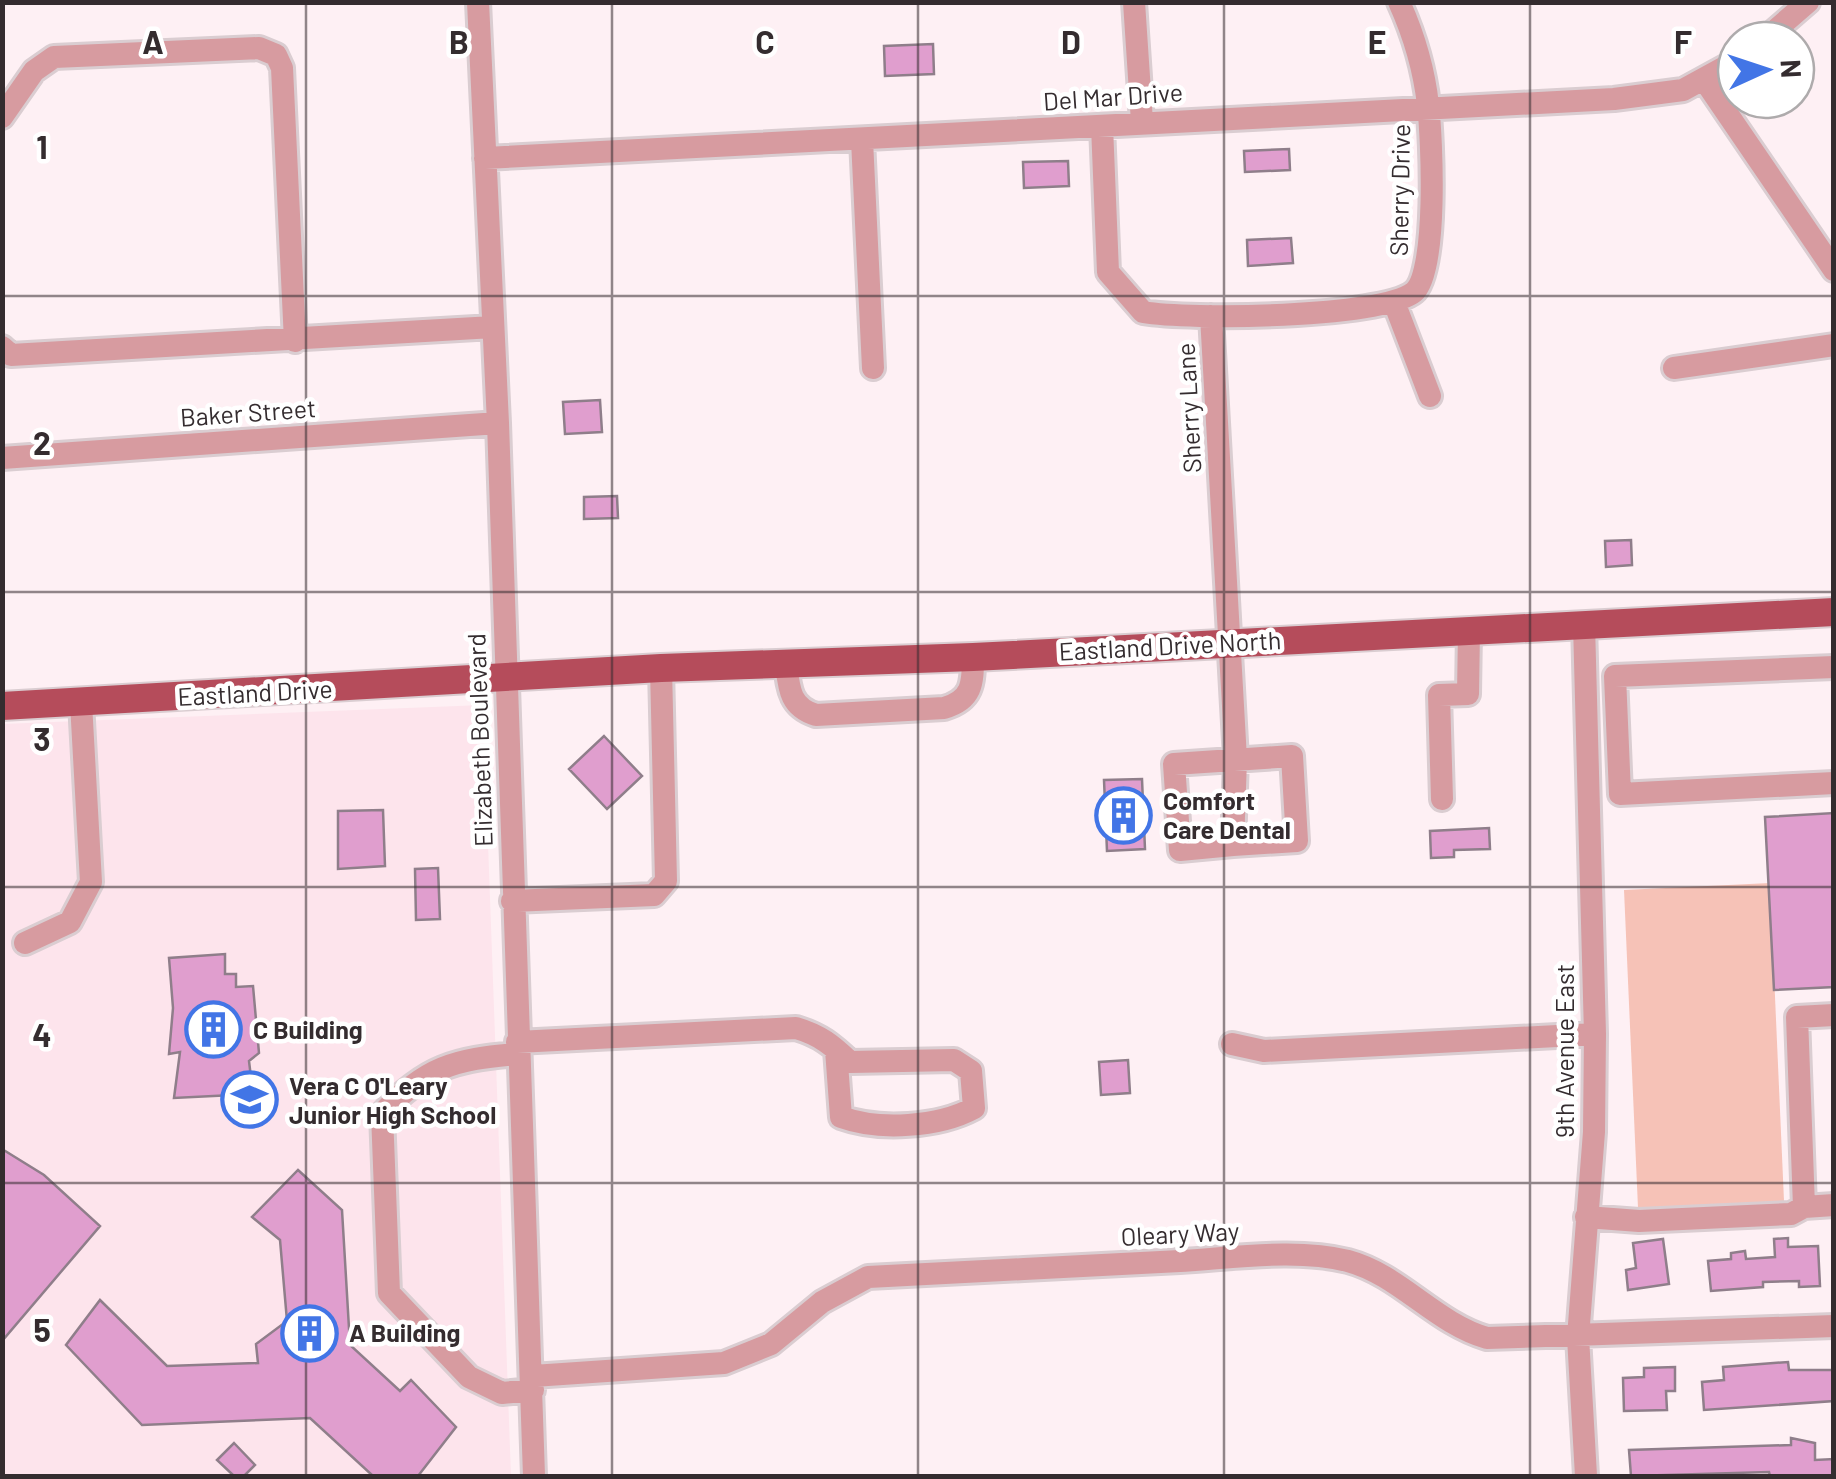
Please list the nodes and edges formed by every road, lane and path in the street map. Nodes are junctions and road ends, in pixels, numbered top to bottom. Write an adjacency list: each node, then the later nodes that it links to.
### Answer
1 (478, 2): 13 (street, Elizabeth Boulevard)
2 (1134, 2): 10 (street)
3 (1399, 2): 8 (street, Sherry Drive)
4 (1808, 2): 5 (street)
5 (1787, 20)
6 (1716, 74): 7 (street, Del Mar Drive)
7 (1705, 81): 8 (street, Del Mar Drive); 14 (street)
8 (1428, 107): 10 (street, Del Mar Drive); 15 (street, Sherry Drive)
9 (2, 117): 18 (street)
10 (1142, 122): 11 (street, Del Mar Drive)
11 (1102, 126): 12 (street, Del Mar Drive); 16 (street, Sherry Lane)
12 (862, 140): 13 (street, Del Mar Drive); 21 (street)
13 (485, 158): 17 (street, Elizabeth Boulevard)
14 (1834, 270)
15 (1394, 302): 16 (street); 23 (street)
16 (1211, 316): 29 (street, Sherry Lane)
17 (493, 326): 18 (street); 24 (street, Elizabeth Boulevard)
18 (294, 342): 20 (street)
19 (1834, 346): 22 (street)
20 (5, 353)
21 (873, 368)
22 (1674, 368)
23 (1430, 396)
24 (498, 423): 25 (street, Baker Street); 34 (street, Elizabeth Boulevard)
25 (2, 458)
26 (1834, 612): 27 (main road, Eastland Drive North)
27 (1584, 624): 28 (main road, Eastland Drive North); 44 (street, 9th Avenue East)
28 (1469, 630): 29 (main road, Eastland Drive North); 39 (street)
29 (1230, 643): 30 (main road, Eastland Drive North); 37 (street, Sherry Lane)
30 (973, 657): 31 (main road, Eastland Drive North); 31 (street)
31 (786, 664): 33 (main road, Eastland Drive North)
32 (1834, 667): 38 (street)
33 (661, 668): 34 (main road, Eastland Drive North); 41 (street)
34 (507, 677): 35 (main road, Eastland Drive); 41 (street, Elizabeth Boulevard)
35 (82, 704): 36 (main road, Eastland Drive); 42 (street)
36 (2, 706)
37 (1236, 759): 40 (street, Sherry Lane); 40 (street); 40 (street)
38 (1834, 783)
39 (1442, 799)
40 (1233, 844)
41 (512, 901): 46 (street, Elizabeth Boulevard)
42 (25, 944)
43 (1834, 1015): 49 (street)
44 (1595, 1034): 45 (street); 50 (street, 9th Avenue East)
45 (1232, 1044)
46 (517, 1048): 47 (street, Oleary Way); 53 (street, Elizabeth Boulevard); 53 (street, Oleary Way)
47 (836, 1050): 47 (street, Oleary Way)
48 (1834, 1205): 49 (street)
49 (1804, 1207): 50 (street)
50 (1586, 1217): 52 (street, 9th Avenue East)
51 (1834, 1326): 52 (street, Oleary Way)
52 (1578, 1337): 53 (street, Oleary Way); 55 (street, 9th Avenue East)
53 (533, 1383): 54 (street, Elizabeth Boulevard)
54 (534, 1476)
55 (1586, 1476)

